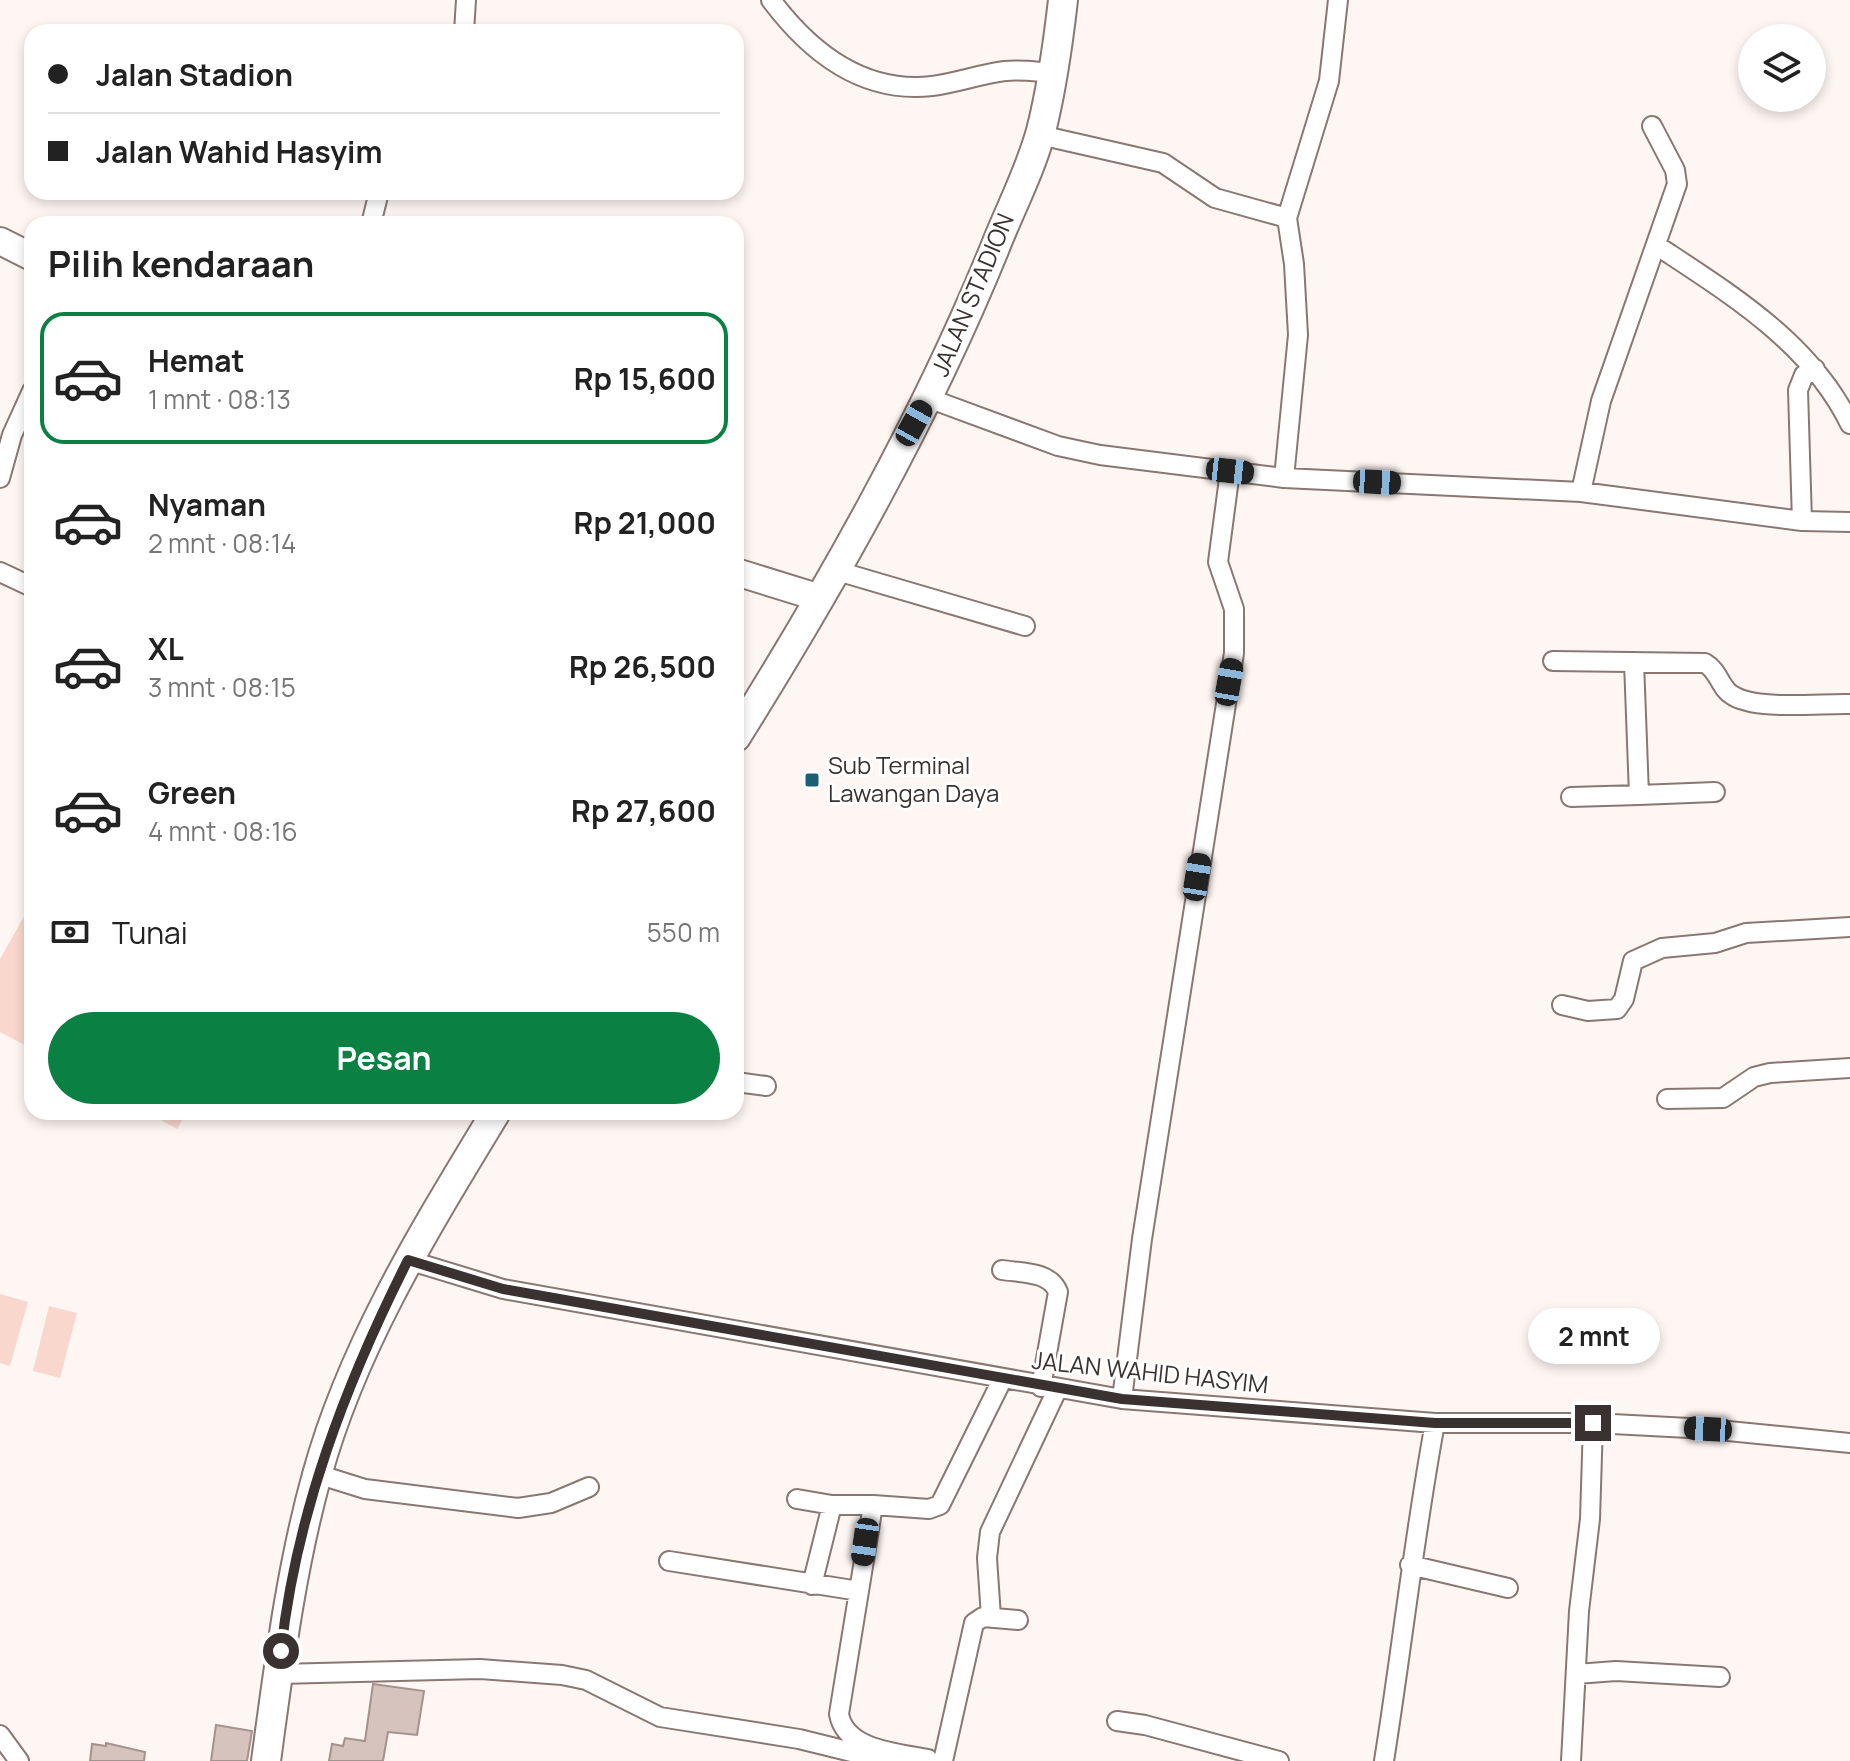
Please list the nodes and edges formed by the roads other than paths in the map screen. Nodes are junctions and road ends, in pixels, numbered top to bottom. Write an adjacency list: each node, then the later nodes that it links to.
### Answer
1 (466, 0): 5 (street)
2 (771, 0): 6 (street)
3 (1063, 0): 6 (main road, JALAN STADION)
4 (1338, 0): 9 (street)
5 (464, 24)
6 (1054, 73): 8 (main road, JALAN STADION)
7 (1652, 126): 11 (street)
8 (1040, 135): 9 (street); 14 (main road, JALAN STADION)
9 (1287, 218): 20 (street)
10 (0, 241): 12 (main road)
11 (1656, 245): 13 (street); 21 (street)
12 (24, 253)
13 (1815, 369): 16 (street); 22 (street)
14 (928, 398): 18 (street); 24 (main road, JALAN STADION)
15 (24, 404): 17 (street)
16 (1849, 422)
17 (6, 432): 19 (street)
18 (1230, 471): 20 (street); 48 (street)
19 (0, 478)
20 (1284, 478): 21 (street)
21 (1581, 492): 22 (street)
22 (1802, 521): 23 (street)
23 (1850, 522)
24 (834, 570): 28 (main road, JALAN STADION); 29 (street)
25 (0, 572): 27 (street)
26 (744, 574): 28 (main road)
27 (24, 583)
28 (820, 598): 33 (main road, JALAN STADION)
29 (1025, 626)
30 (1553, 661): 31 (street)
31 (1634, 662): 32 (street); 35 (street)
32 (1850, 704)
33 (744, 724)
34 (1715, 792): 35 (street)
35 (1639, 795): 36 (street)
36 (1571, 797)
37 (1850, 927): 38 (street)
38 (1562, 1005)
39 (1850, 1068): 42 (street)
40 (744, 1083): 41 (street)
41 (766, 1086)
42 (1667, 1099)
43 (491, 1120): 44 (main road)
44 (408, 1260): 46 (street, JALAN WAHID HASYIM); 52 (main road)
45 (1002, 1270): 47 (street)
46 (1002, 1380): 47 (street, JALAN WAHID HASYIM); 56 (street)
47 (1049, 1388): 48 (street, JALAN WAHID HASYIM); 62 (street)
48 (1122, 1399): 49 (street, JALAN WAHID HASYIM)
49 (1435, 1423): 50 (street, JALAN WAHID HASYIM); 58 (street)
50 (1593, 1423): 51 (street, JALAN WAHID HASYIM); 65 (street)
51 (1850, 1443)
52 (317, 1474): 53 (street); 64 (main road)
53 (589, 1487)
54 (797, 1499): 55 (street)
55 (832, 1505): 56 (street); 59 (street)
56 (873, 1505): 61 (street)
57 (669, 1561): 59 (street)
58 (1410, 1565): 60 (street); 74 (street)
59 (812, 1585): 61 (street)
60 (1508, 1588)
61 (859, 1591): 69 (street)
62 (991, 1617): 63 (street); 69 (street)
63 (1018, 1620)
64 (278, 1674): 71 (main road); 72 (street)
65 (1576, 1674): 66 (street); 75 (street)
66 (1720, 1677)
67 (1117, 1721): 73 (street)
68 (0, 1735): 70 (street)
69 (936, 1760)
70 (19, 1761)
71 (266, 1761)
72 (886, 1761)
73 (1279, 1761)
74 (1384, 1761)
75 (1571, 1761)

